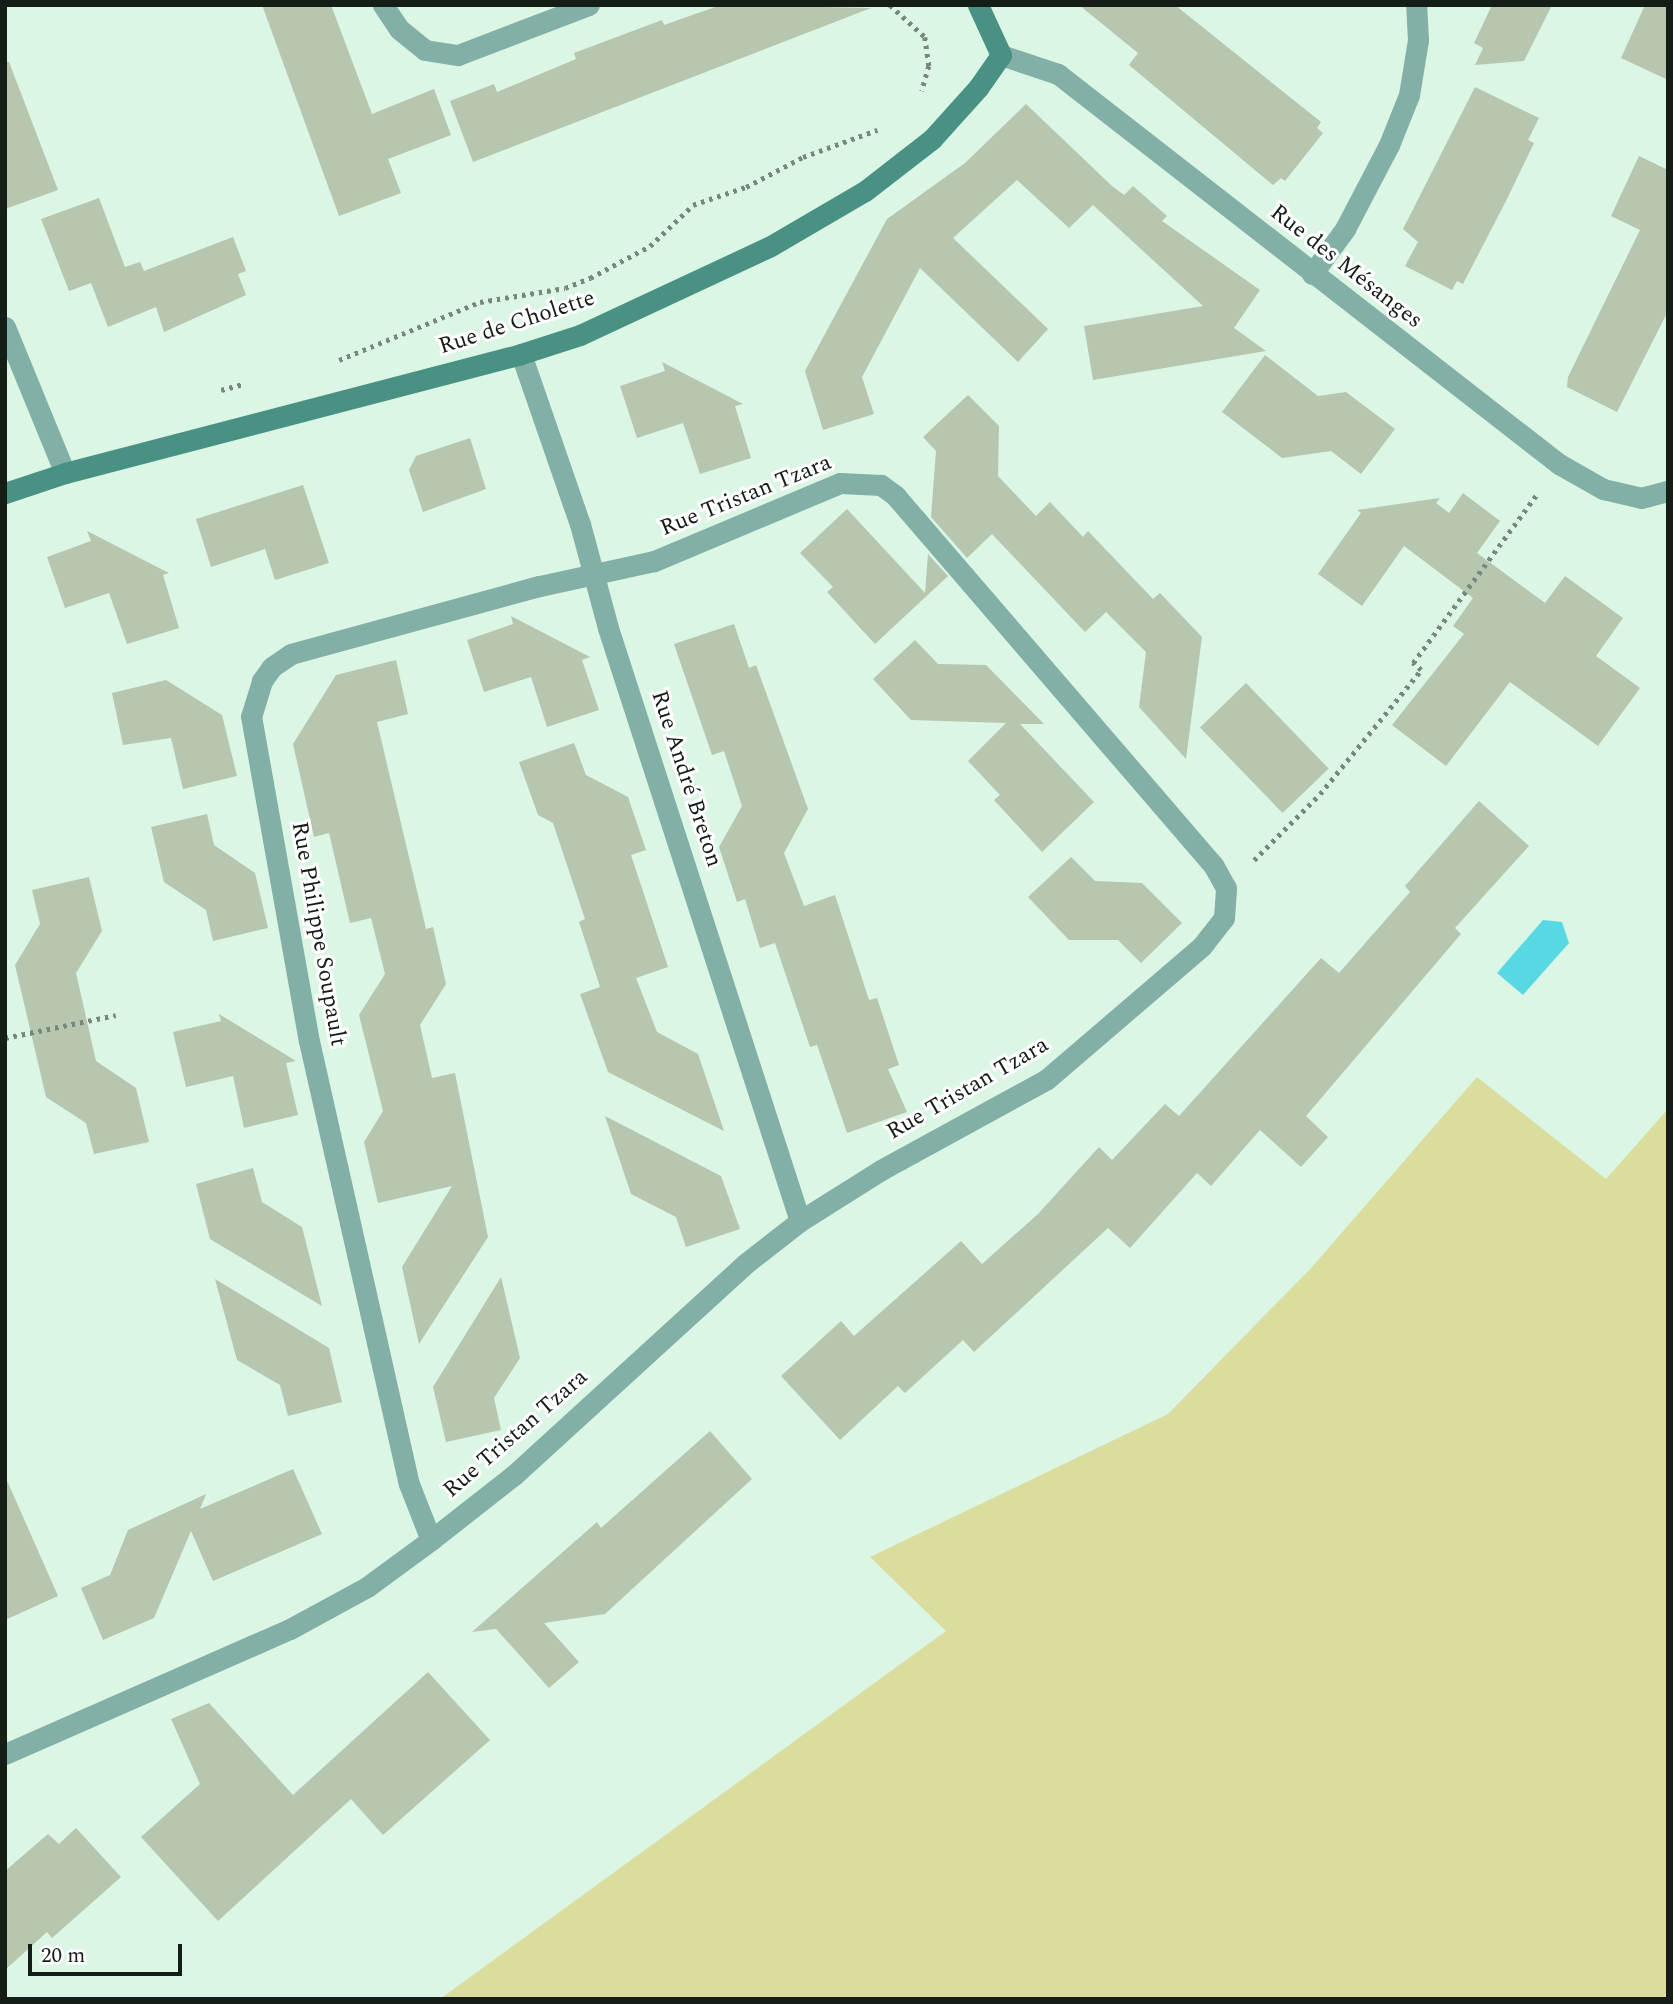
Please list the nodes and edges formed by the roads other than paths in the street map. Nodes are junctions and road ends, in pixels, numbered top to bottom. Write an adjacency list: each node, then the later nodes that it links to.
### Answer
1 (383, 5): 2 (street)
2 (589, 5)
3 (978, 5): 5 (street)
4 (1416, 5): 6 (street)
5 (1001, 55): 6 (street, Rue des Mésanges); 8 (street, Rue de Cholette)
6 (1312, 274): 10 (street, Rue des Mésanges)
7 (5, 327): 9 (street)
8 (520, 354): 9 (street, Rue de Cholette); 12 (street, Rue André Breton)
9 (65, 473): 11 (street, Rue de Cholette)
10 (1668, 491)
11 (5, 494)
12 (596, 576): 13 (street, Rue André Breton); 13 (street, Rue Tristan Tzara); 14 (street, Rue Philippe Soupault)
13 (800, 1221): 14 (street, Rue Tristan Tzara)
14 (431, 1540): 15 (street, Rue Tristan Tzara)
15 (5, 1754)

